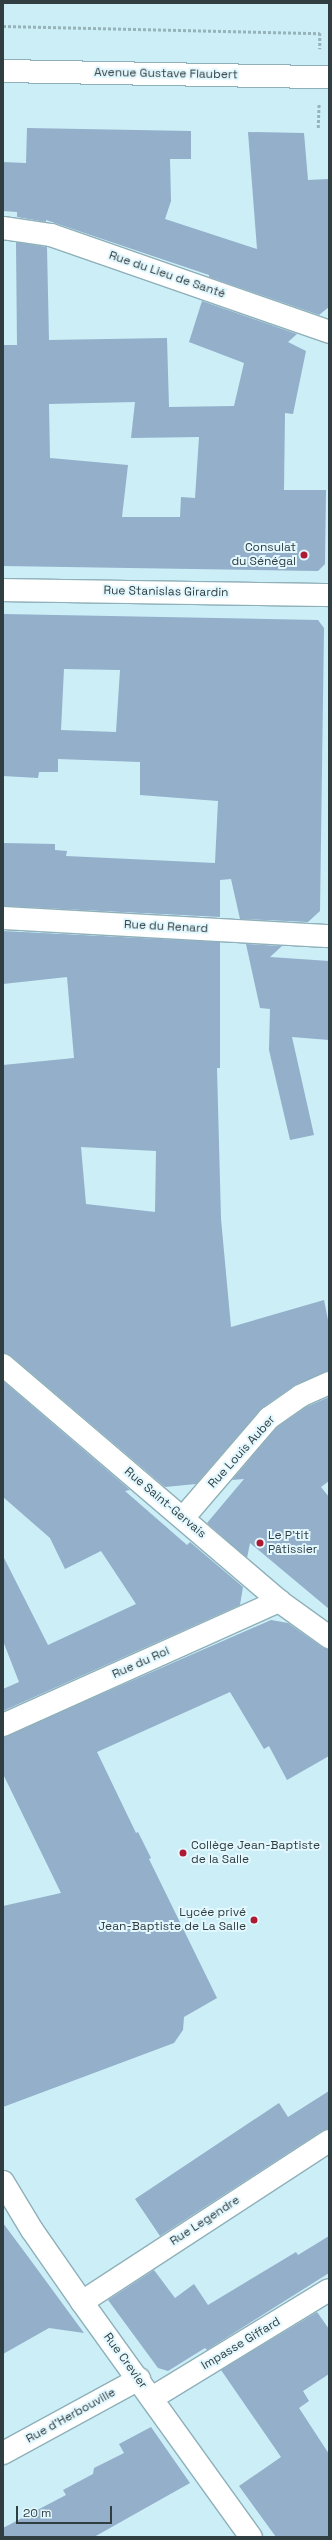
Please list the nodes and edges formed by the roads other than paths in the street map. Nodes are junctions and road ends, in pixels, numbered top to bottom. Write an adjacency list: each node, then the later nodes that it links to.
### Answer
1 (3, 71): 2 (street, Avenue Gustave Flaubert)
2 (325, 77)
3 (3, 228): 4 (street, Rue du Lieu de Santé)
4 (329, 332)
5 (3, 590): 6 (street, Rue Stanislas Girardin)
6 (329, 595)
7 (3, 918): 8 (street, Rue du Renard)
8 (329, 936)
9 (3, 1365): 11 (street, Rue Saint-Gervais)
10 (329, 1383): 11 (street, Rue Louis Auber)
11 (183, 1518): 12 (street, Rue Saint-Gervais)
12 (279, 1601): 13 (street, Rue Saint-Gervais); 14 (street, Rue du Roi)
13 (329, 1637)
14 (3, 1725)
15 (329, 2141): 18 (street, Rue Legendre)
16 (3, 2182): 18 (street, Rue Crevier)
17 (329, 2290): 20 (street, Impasse Giffard)
18 (82, 2302): 19 (street, Rue Crevier)
19 (139, 2379): 20 (street, Rue Crevier); 21 (street, Rue d'Herbouville)
20 (152, 2398): 22 (street, Rue Crevier)
21 (3, 2453)
22 (251, 2537)

